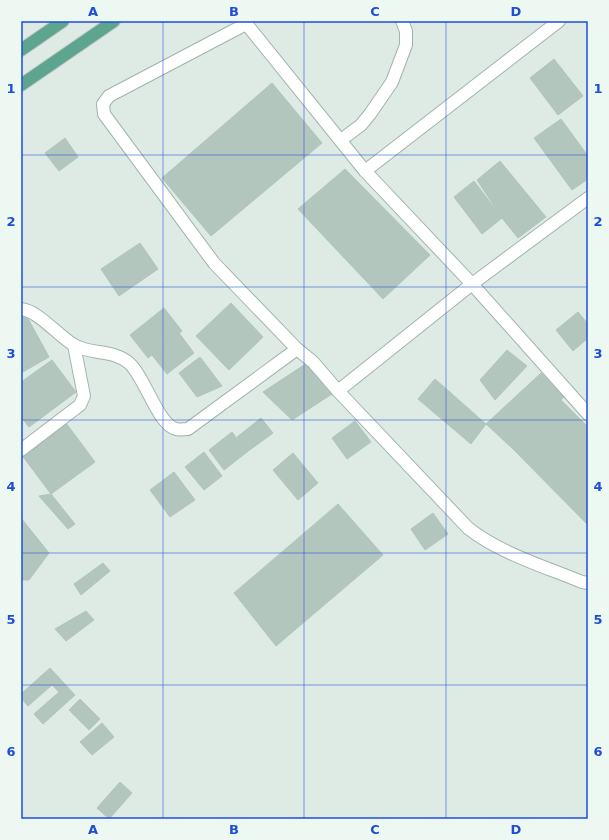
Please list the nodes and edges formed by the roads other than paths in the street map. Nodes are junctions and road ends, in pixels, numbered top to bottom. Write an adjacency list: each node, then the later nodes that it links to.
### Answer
1 (62, 21): 6 (main road)
2 (114, 21): 7 (main road)
3 (402, 21): 8 (street)
4 (559, 21): 9 (street)
5 (245, 22): 8 (street); 14 (street)
6 (21, 50)
7 (21, 85)
8 (341, 140): 9 (street)
9 (365, 171): 11 (street)
10 (588, 198): 11 (street)
11 (472, 284): 15 (street); 16 (street)
12 (21, 309): 13 (street)
13 (74, 345): 14 (street); 17 (street)
14 (297, 349): 15 (street)
15 (338, 391): 18 (street)
16 (587, 412)
17 (21, 450)
18 (588, 583)

